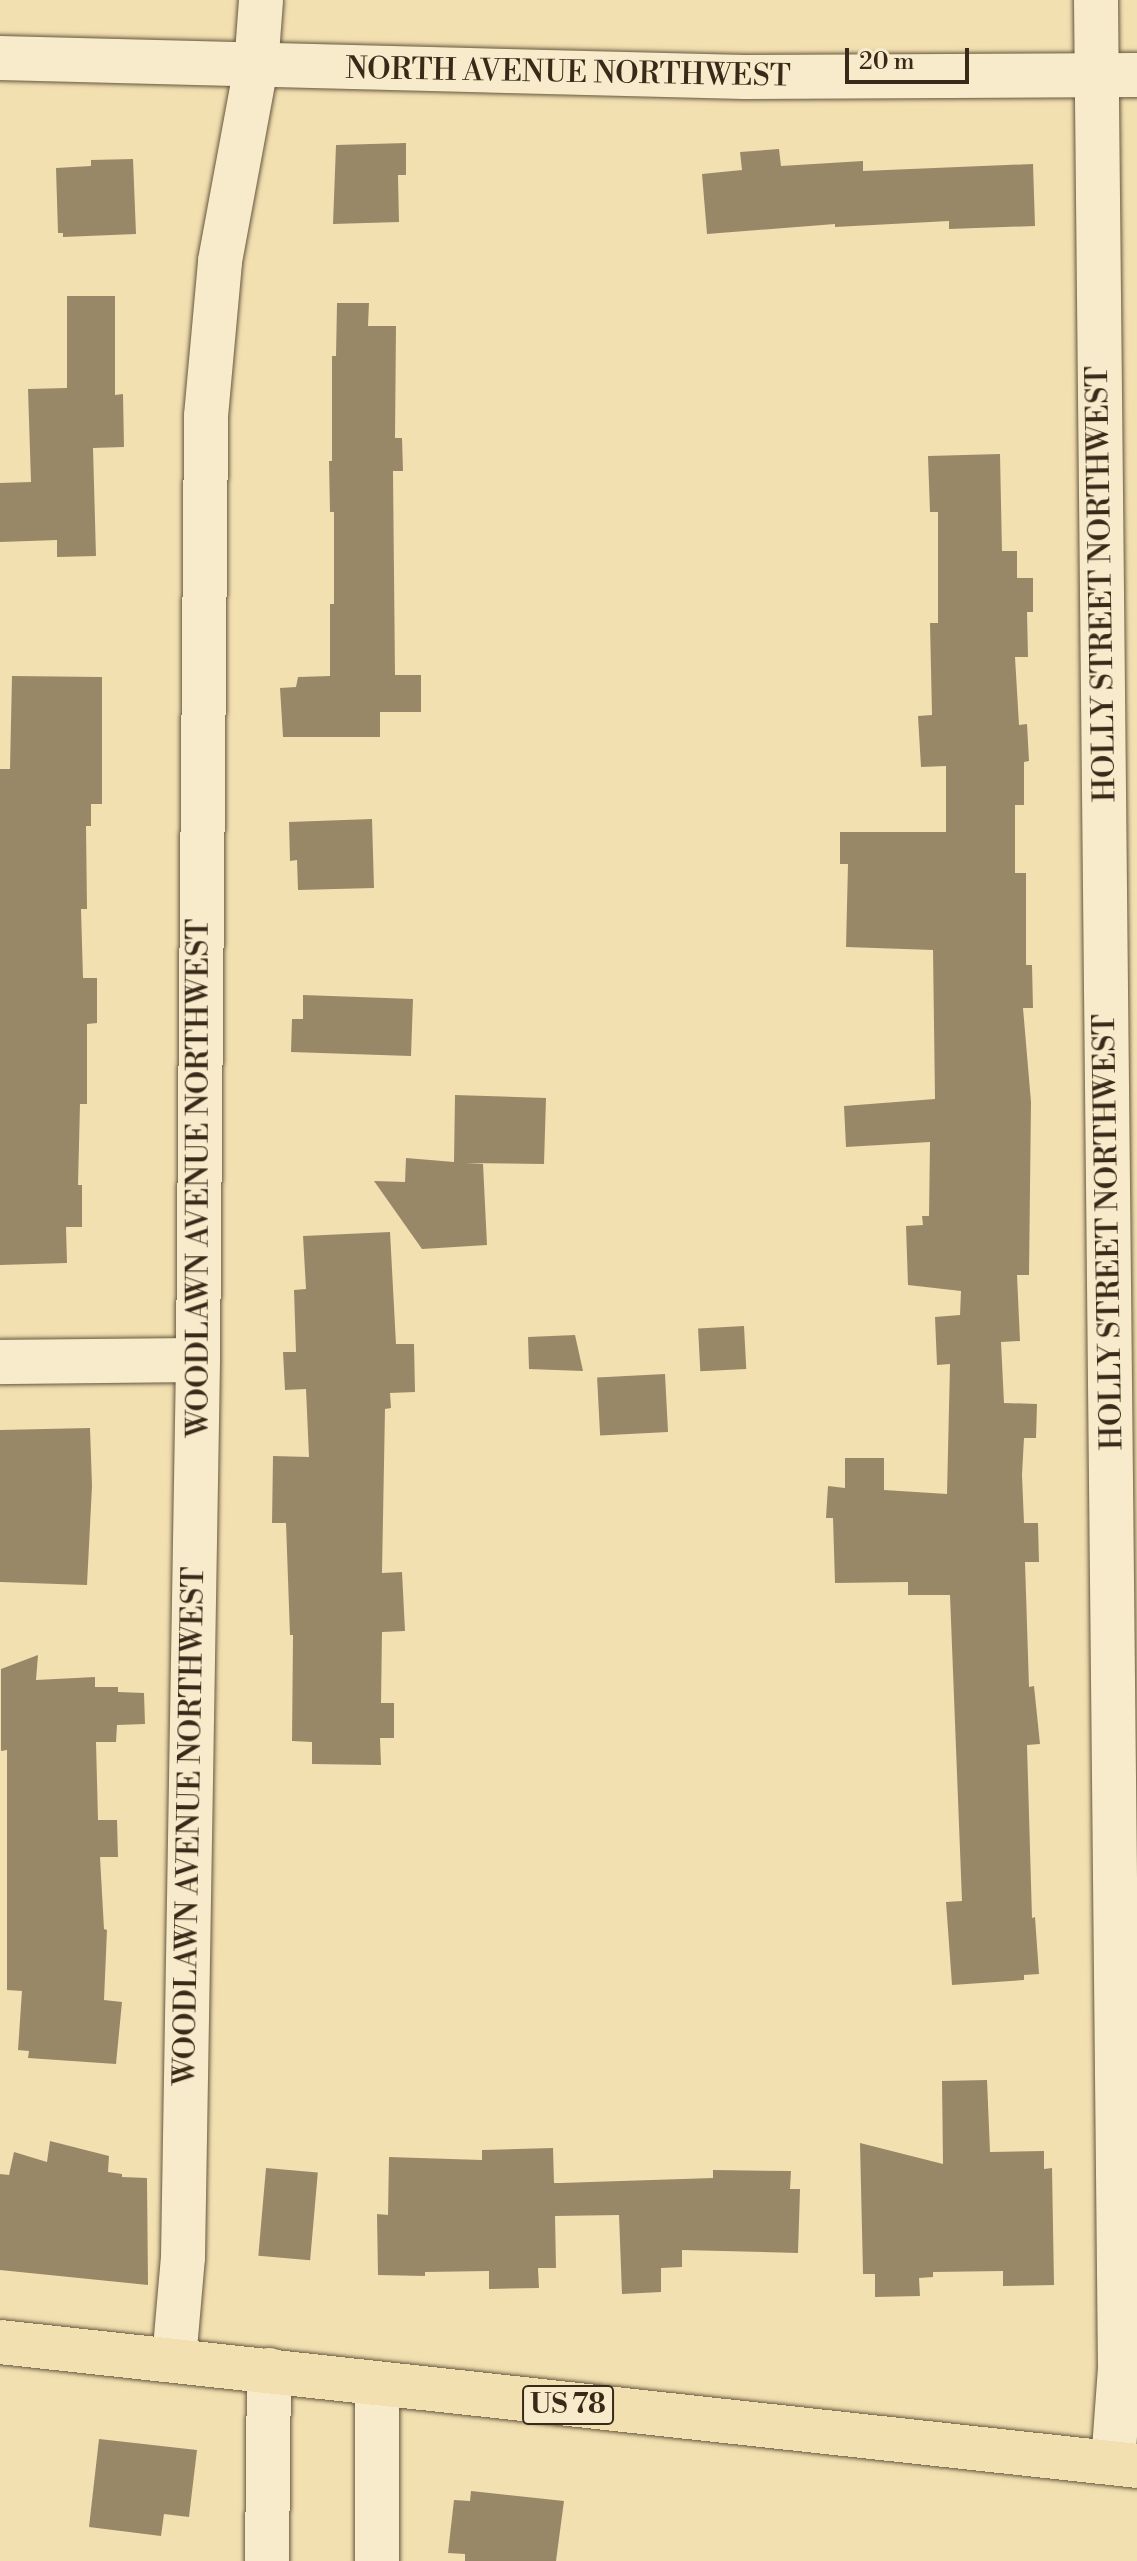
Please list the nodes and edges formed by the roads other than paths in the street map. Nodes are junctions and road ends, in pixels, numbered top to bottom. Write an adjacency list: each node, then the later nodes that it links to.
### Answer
1 (261, 0): 4 (street, WOODLAWN AVENUE NORTHWEST)
2 (1096, 0): 5 (street, HOLLY STREET NORTHWEST)
3 (0, 58): 4 (street, NORTH AVENUE NORTHWEST)
4 (256, 67): 5 (street, NORTH AVENUE NORTHWEST); 6 (street, WOODLAWN AVENUE NORTHWEST)
5 (1117, 75): 12 (street, HOLLY STREET NORTHWEST)
6 (198, 1360): 7 (street); 9 (street, WOODLAWN AVENUE NORTHWEST)
7 (0, 1362)
8 (0, 2342): 9 (main road, US 78)
9 (174, 2360): 10 (main road, US 78)
10 (269, 2370): 11 (main road, US 78); 13 (street)
11 (377, 2385): 12 (main road, US 78); 14 (street)
12 (1125, 2465)
13 (267, 2561)
14 (377, 2561)

